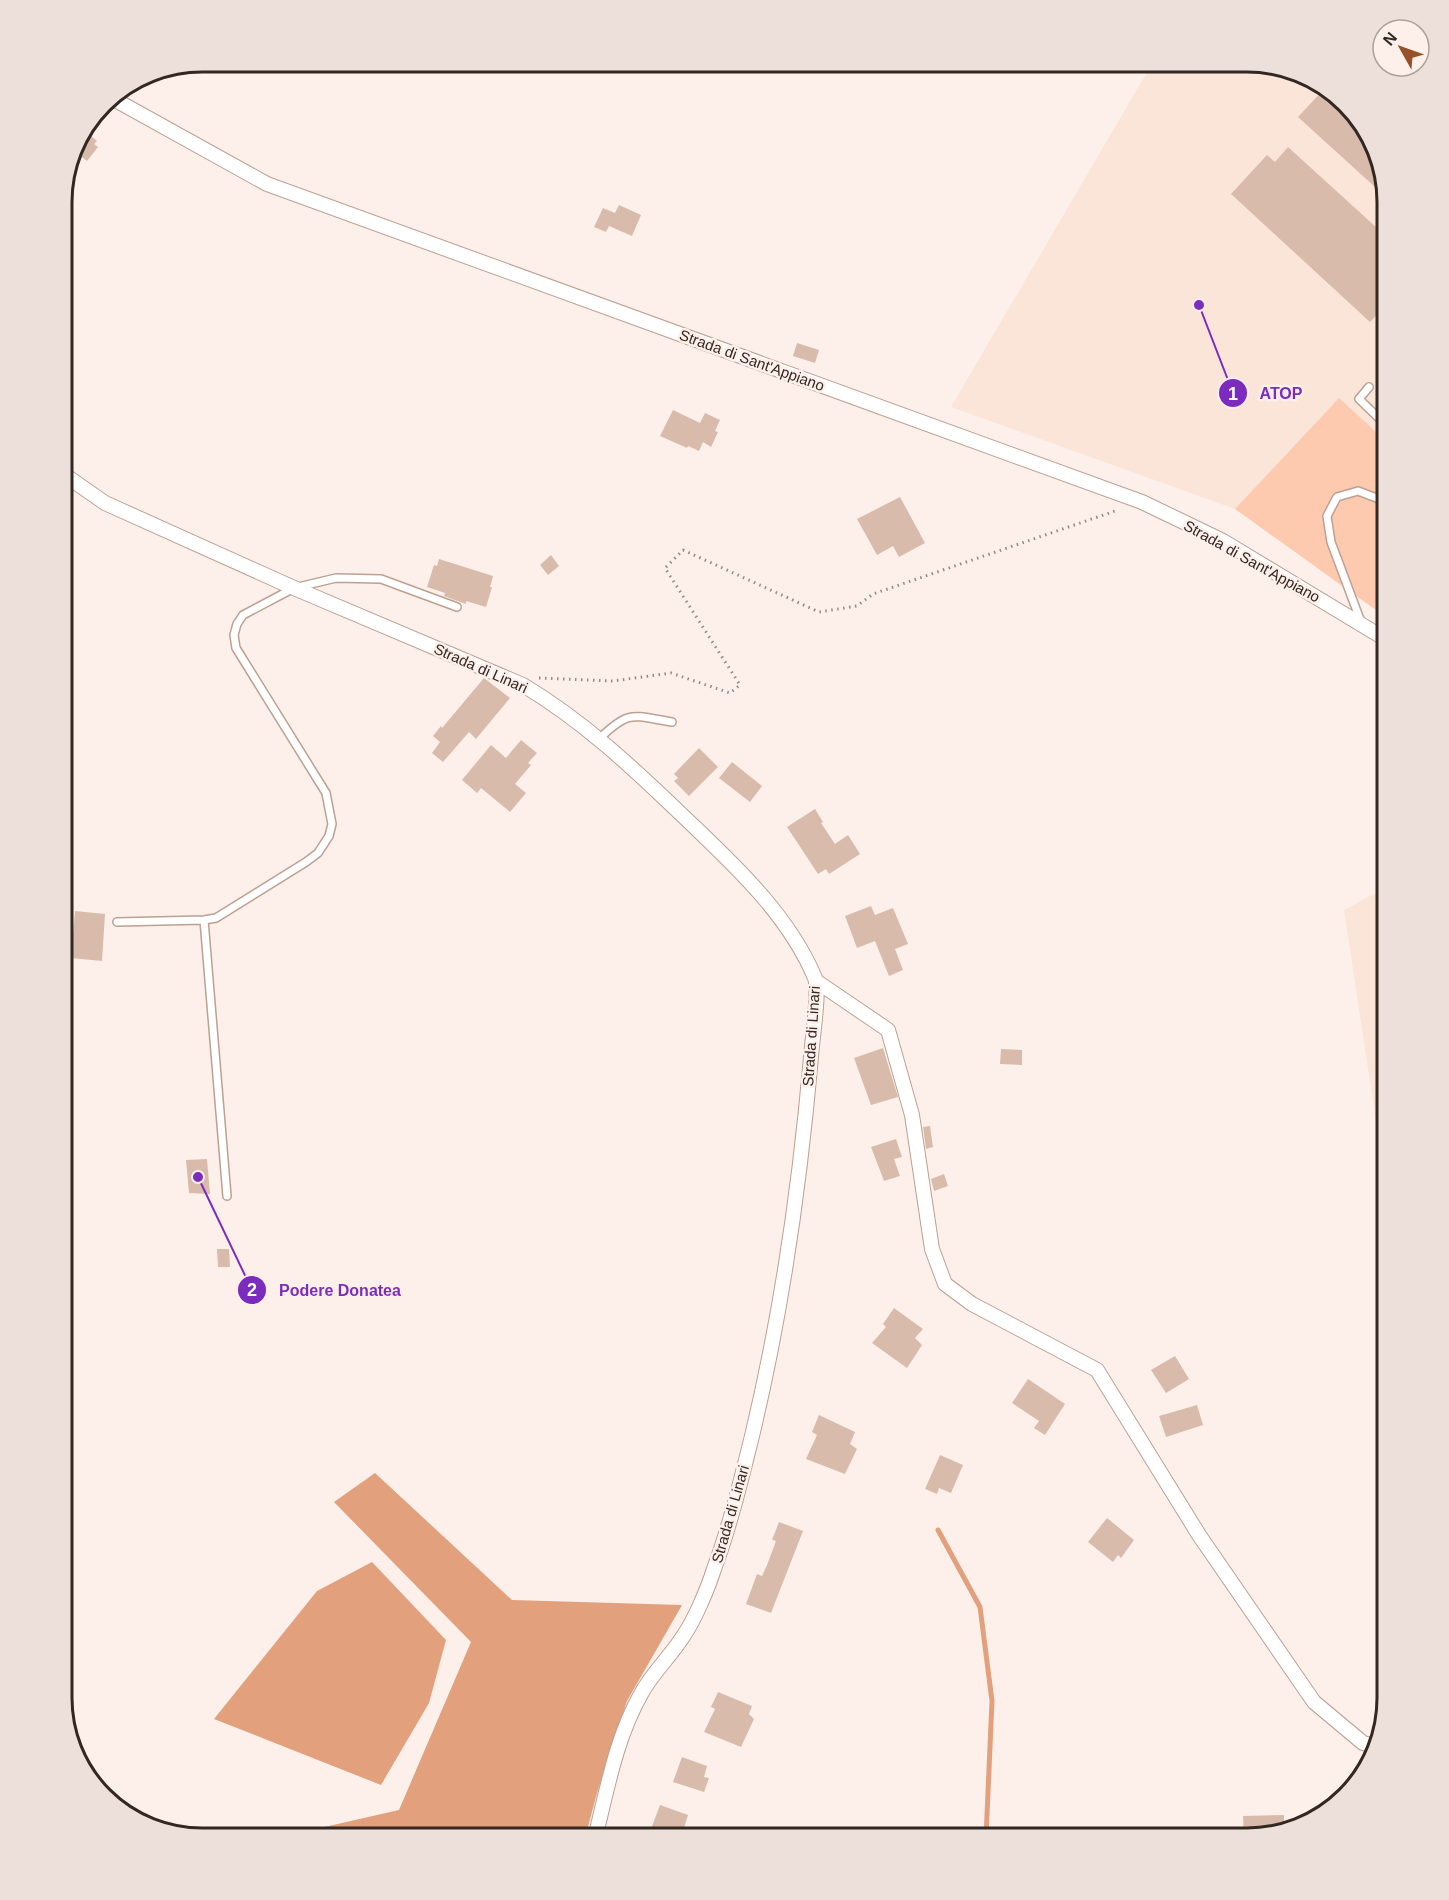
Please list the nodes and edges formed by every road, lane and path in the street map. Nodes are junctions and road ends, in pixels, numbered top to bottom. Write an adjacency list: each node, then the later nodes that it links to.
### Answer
1 (119, 102): 6 (street, Strada di Sant'Appiano)
2 (1369, 387): 3 (lane)
3 (1377, 416)
4 (72, 480): 7 (street, Strada di Linari)
5 (1377, 498): 9 (lane)
6 (1142, 502): 9 (street, Strada di Sant'Appiano); 11 (path)
7 (294, 588): 8 (lane); 11 (street, Strada di Linari); 14 (lane)
8 (457, 607)
9 (1362, 624): 10 (street, Strada di Sant'Appiano)
10 (1377, 633)
11 (524, 685): 13 (street, Strada di Linari)
12 (672, 722): 13 (lane)
13 (600, 738): 16 (street, Strada di Linari)
14 (204, 920): 15 (lane); 17 (lane)
15 (117, 922)
16 (816, 981): 18 (street); 19 (street, Strada di Linari)
17 (227, 1196)
18 (1368, 1744)
19 (598, 1828)

